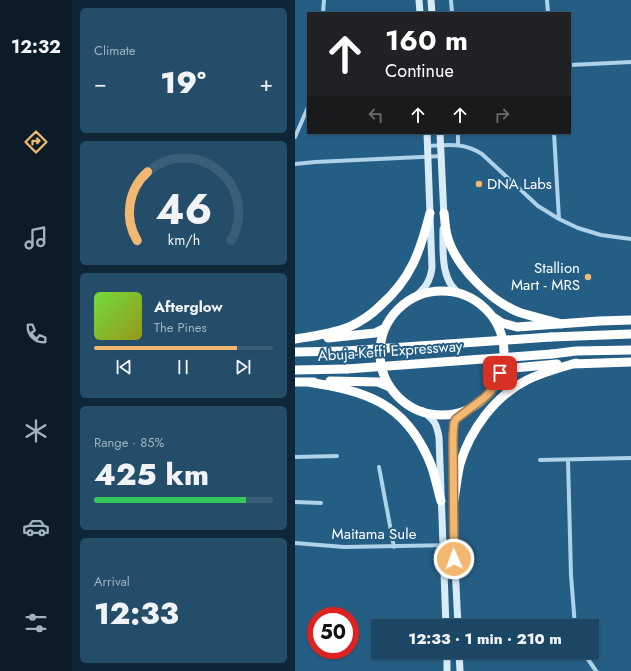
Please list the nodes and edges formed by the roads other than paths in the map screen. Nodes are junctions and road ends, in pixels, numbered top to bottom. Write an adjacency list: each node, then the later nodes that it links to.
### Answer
1 (324, 0): 6 (street)
2 (419, 0): 7 (main road)
3 (431, 0): 8 (main road)
4 (451, 0): 9 (street)
5 (547, 0): 10 (street)
6 (323, 12)
7 (420, 12)
8 (432, 12)
9 (452, 12)
10 (548, 12)
11 (631, 62): 12 (street)
12 (571, 64)
13 (307, 108): 18 (street)
14 (427, 134): 21 (main road)
15 (440, 134): 20 (main road)
16 (458, 134): 19 (street)
17 (554, 134): 27 (street)
18 (295, 137)
19 (458, 144): 20 (street); 27 (street)
20 (441, 145): 21 (street); 23 (main road)
21 (428, 146): 22 (main road)
22 (428, 156): 23 (street); 24 (street); 25 (main road)
23 (442, 156): 26 (main road)
24 (295, 164)
25 (430, 213): 30 (main road); 36 (highway)
26 (444, 214): 29 (main road); 33 (highway)
27 (559, 219): 28 (street)
28 (631, 239)
29 (462, 295): 30 (highway); 31 (highway)
30 (415, 297): 34 (highway)
31 (489, 313): 33 (highway); 44 (highway)
32 (631, 320): 33 (highway)
33 (562, 324)
34 (385, 328): 36 (highway, Abuja-Keffi Expressway); 45 (highway)
35 (631, 334): 38 (highway, Abuja-Keffi Expressway, bridge)
36 (295, 340)
37 (631, 350): 41 (highway, Abuja-Keffi Expressway, bridge)
38 (295, 352)
39 (631, 362): 40 (highway)
40 (576, 363): 44 (highway); 54 (highway)
41 (295, 370)
42 (295, 382): 43 (highway, Abuja-Keffi Expressway)
43 (308, 382): 45 (highway, Abuja-Keffi Expressway); 55 (highway)
44 (496, 383): 46 (highway)
45 (392, 388): 47 (highway)
46 (469, 408): 47 (highway); 54 (main road)
47 (423, 411): 55 (main road)
48 (337, 456): 49 (street)
49 (295, 457)
50 (631, 458): 52 (street)
51 (540, 460): 52 (street)
52 (568, 460): 64 (street)
53 (379, 467): 61 (street)
54 (454, 500): 60 (main road)
55 (441, 501): 59 (main road)
56 (295, 502): 57 (street)
57 (321, 503)
58 (295, 543): 61 (street, Maitama Sule)
59 (443, 546): 60 (street, Maitama Sule); 61 (street, Maitama Sule); 62 (main road)
60 (453, 546): 63 (main road)
61 (394, 547)
62 (446, 619)
63 (458, 619)
64 (574, 619)
65 (447, 659): 68 (main road)
66 (459, 659): 69 (main road)
67 (588, 659): 70 (street)
68 (447, 671)
69 (460, 671)
70 (596, 671)

